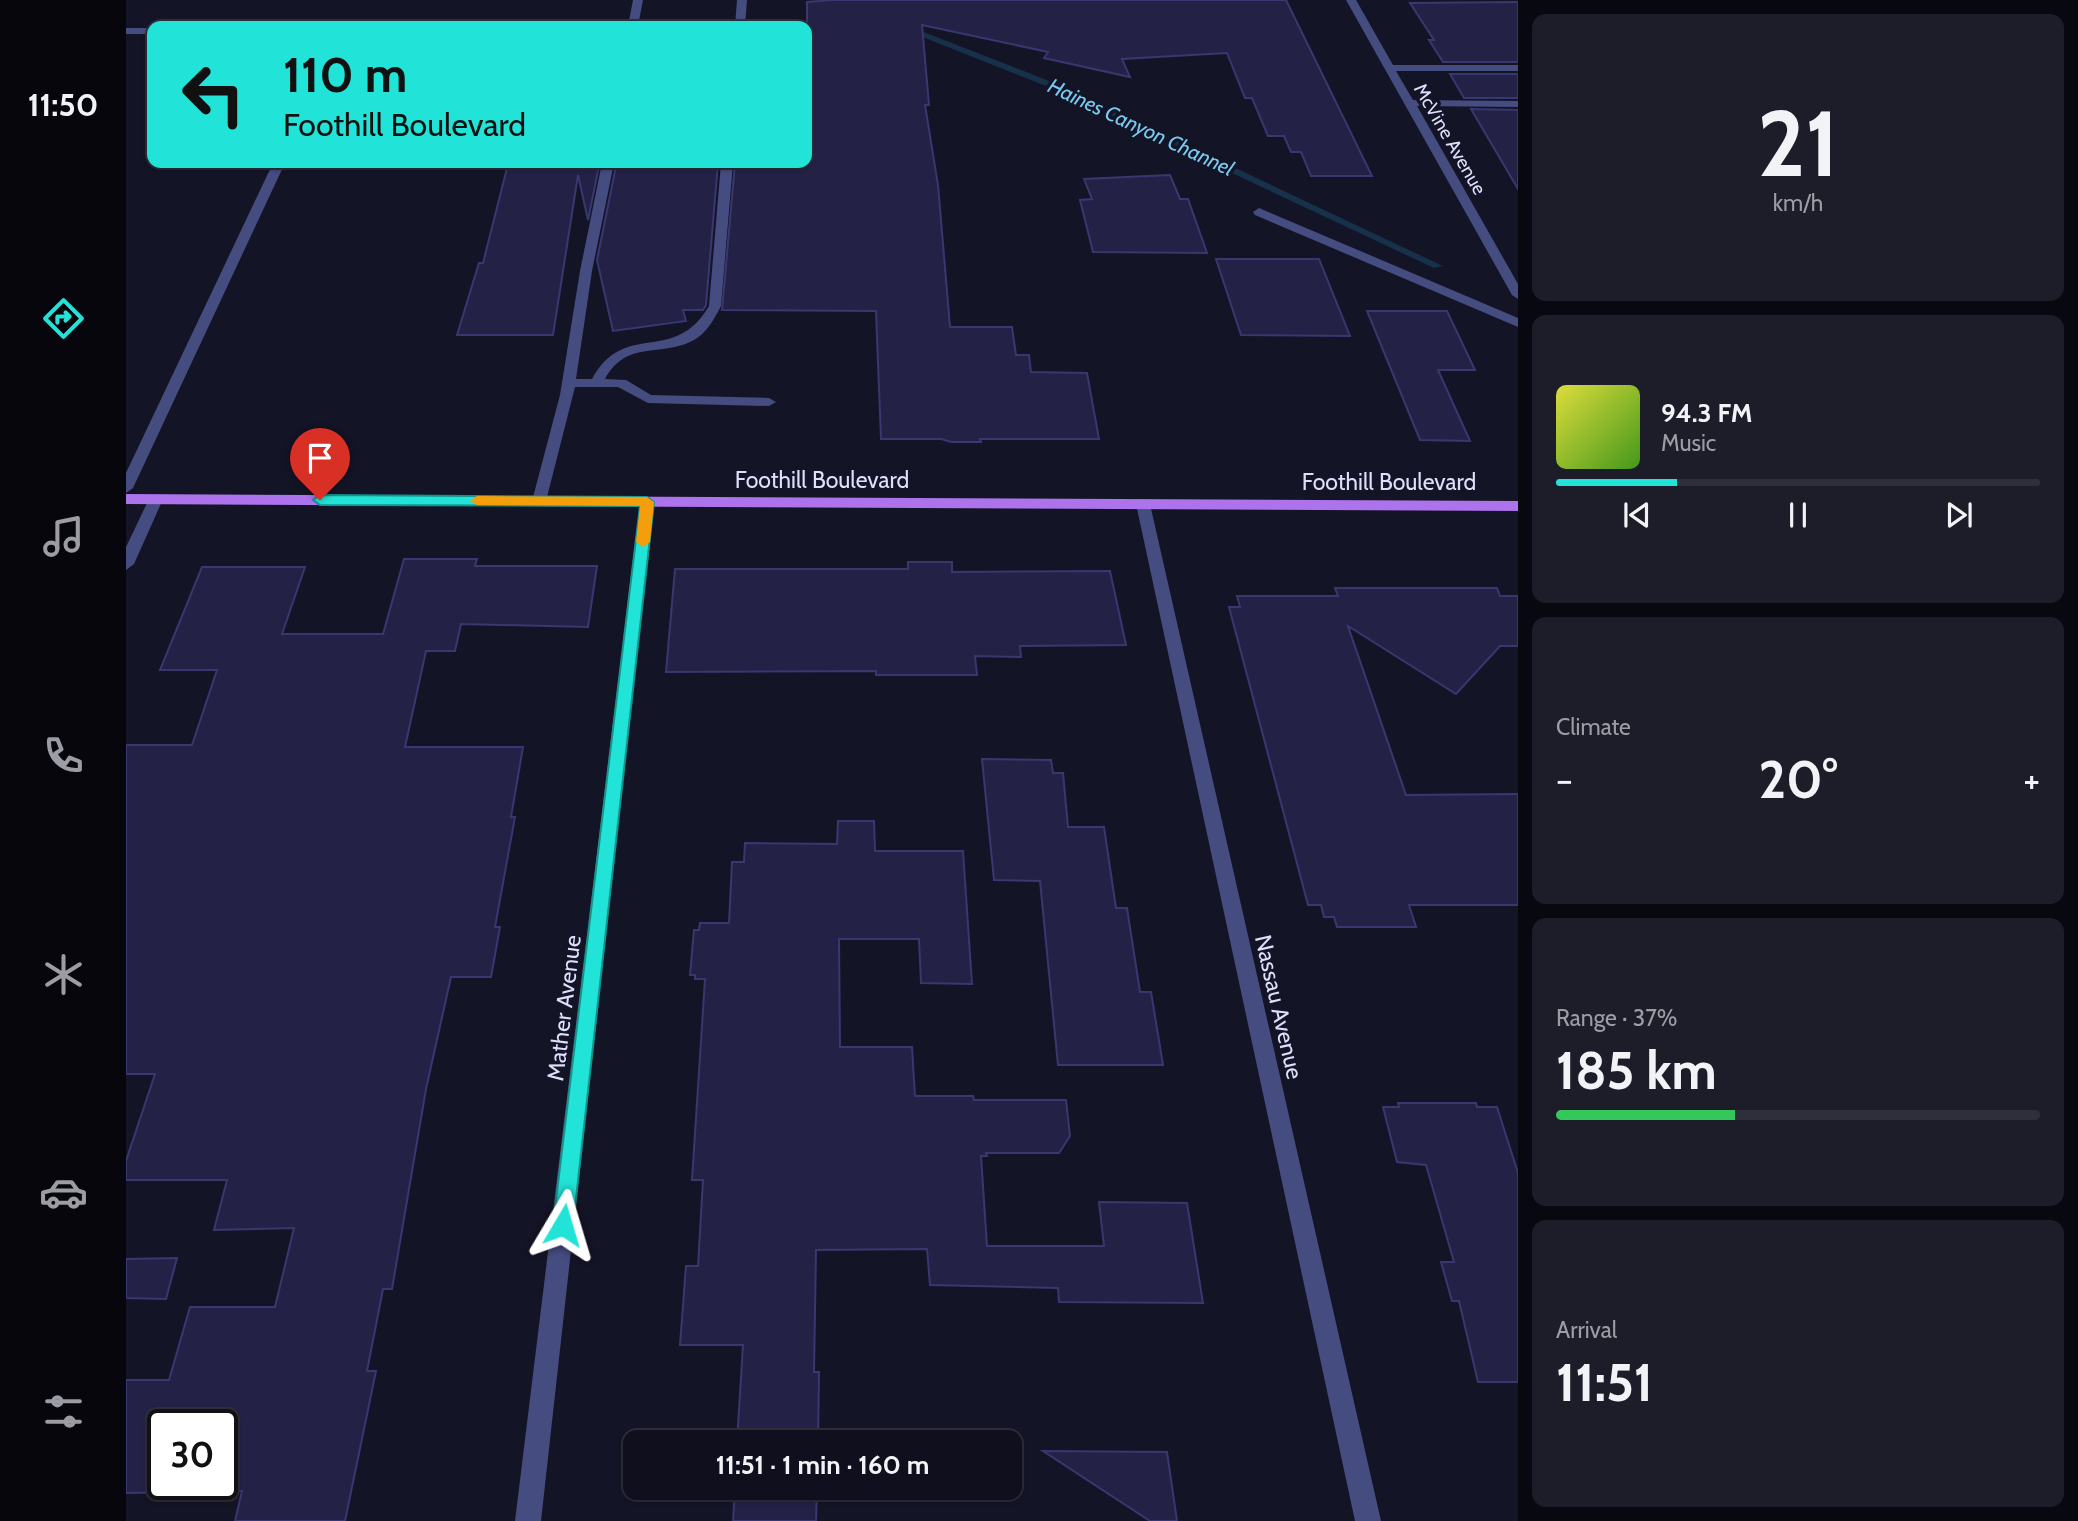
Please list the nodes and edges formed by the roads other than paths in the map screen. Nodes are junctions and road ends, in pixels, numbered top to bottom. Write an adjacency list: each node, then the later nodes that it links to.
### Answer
1 (638, 0): 4 (street)
2 (742, 0): 5 (street)
3 (1351, 0): 8 (street, McVine Avenue)
4 (634, 21)
5 (740, 21)
6 (126, 31): 7 (street)
7 (147, 31)
8 (1390, 68): 9 (street); 10 (street, McVine Avenue)
9 (1518, 68)
10 (1409, 103): 11 (street); 16 (street, McVine Avenue)
11 (1518, 104)
12 (277, 168): 21 (street)
13 (607, 168): 18 (street)
14 (727, 168): 19 (street)
15 (1259, 212): 17 (street)
16 (1518, 295)
17 (1518, 323)
18 (569, 383): 19 (street); 24 (street)
19 (596, 383): 20 (street)
20 (769, 402)
21 (126, 488)
22 (126, 499): 23 (main road, Foothill Boulevard)
23 (156, 499): 24 (main road, Foothill Boulevard); 28 (street)
24 (539, 501): 25 (main road, Foothill Boulevard)
25 (647, 502): 26 (main road, Foothill Boulevard); 29 (street, Mather Avenue)
26 (1143, 504): 27 (main road, Foothill Boulevard); 30 (street, Nassau Avenue)
27 (1518, 506)
28 (126, 564)
29 (528, 1521)
30 (1368, 1521)

